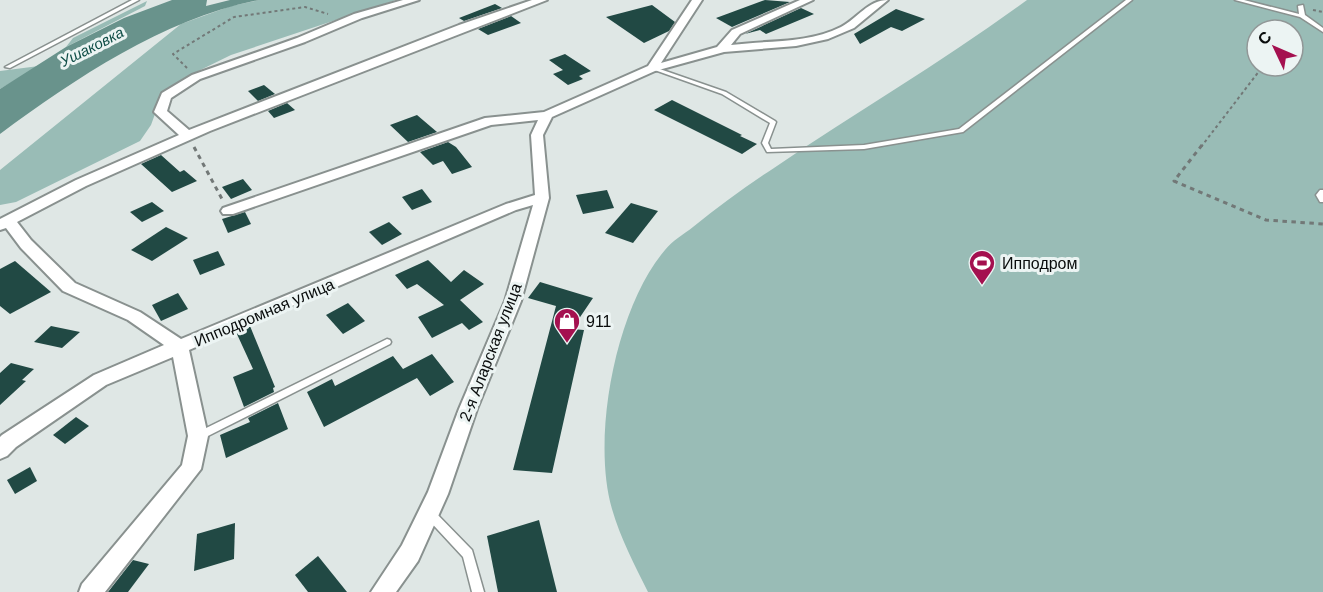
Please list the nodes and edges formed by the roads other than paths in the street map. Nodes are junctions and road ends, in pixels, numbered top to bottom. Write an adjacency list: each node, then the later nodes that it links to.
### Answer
1 (136, 0): 11 (lane)
2 (146, 0): 11 (lane)
3 (414, 0): 18 (street)
4 (542, 0): 18 (street)
5 (696, 0): 16 (street)
6 (808, 0): 14 (street)
7 (883, 0): 14 (street)
8 (1129, 0): 16 (lane)
9 (1238, 0): 12 (lane)
10 (1301, 6): 12 (lane)
11 (120, 9): 15 (lane)
12 (1302, 16): 13 (lane)
13 (1323, 30)
14 (721, 49): 16 (street)
15 (8, 67)
16 (652, 68): 17 (street)
17 (547, 115): 20 (street, 2-я Аларская улица); 22 (street)
18 (188, 135): 23 (street)
19 (1323, 192): 21 (lane)
20 (542, 198): 25 (street, Ипподромная улица); 28 (street, 2-я Аларская улица)
21 (1323, 200)
22 (228, 211)
23 (4, 223): 25 (street)
24 (387, 342): 26 (lane)
25 (180, 347): 26 (street); 27 (street, Ипподромная улица)
26 (198, 436): 29 (street)
27 (0, 450)
28 (429, 512): 30 (street, 2-я Аларская улица); 31 (lane)
29 (90, 592)
30 (382, 592)
31 (478, 592)

